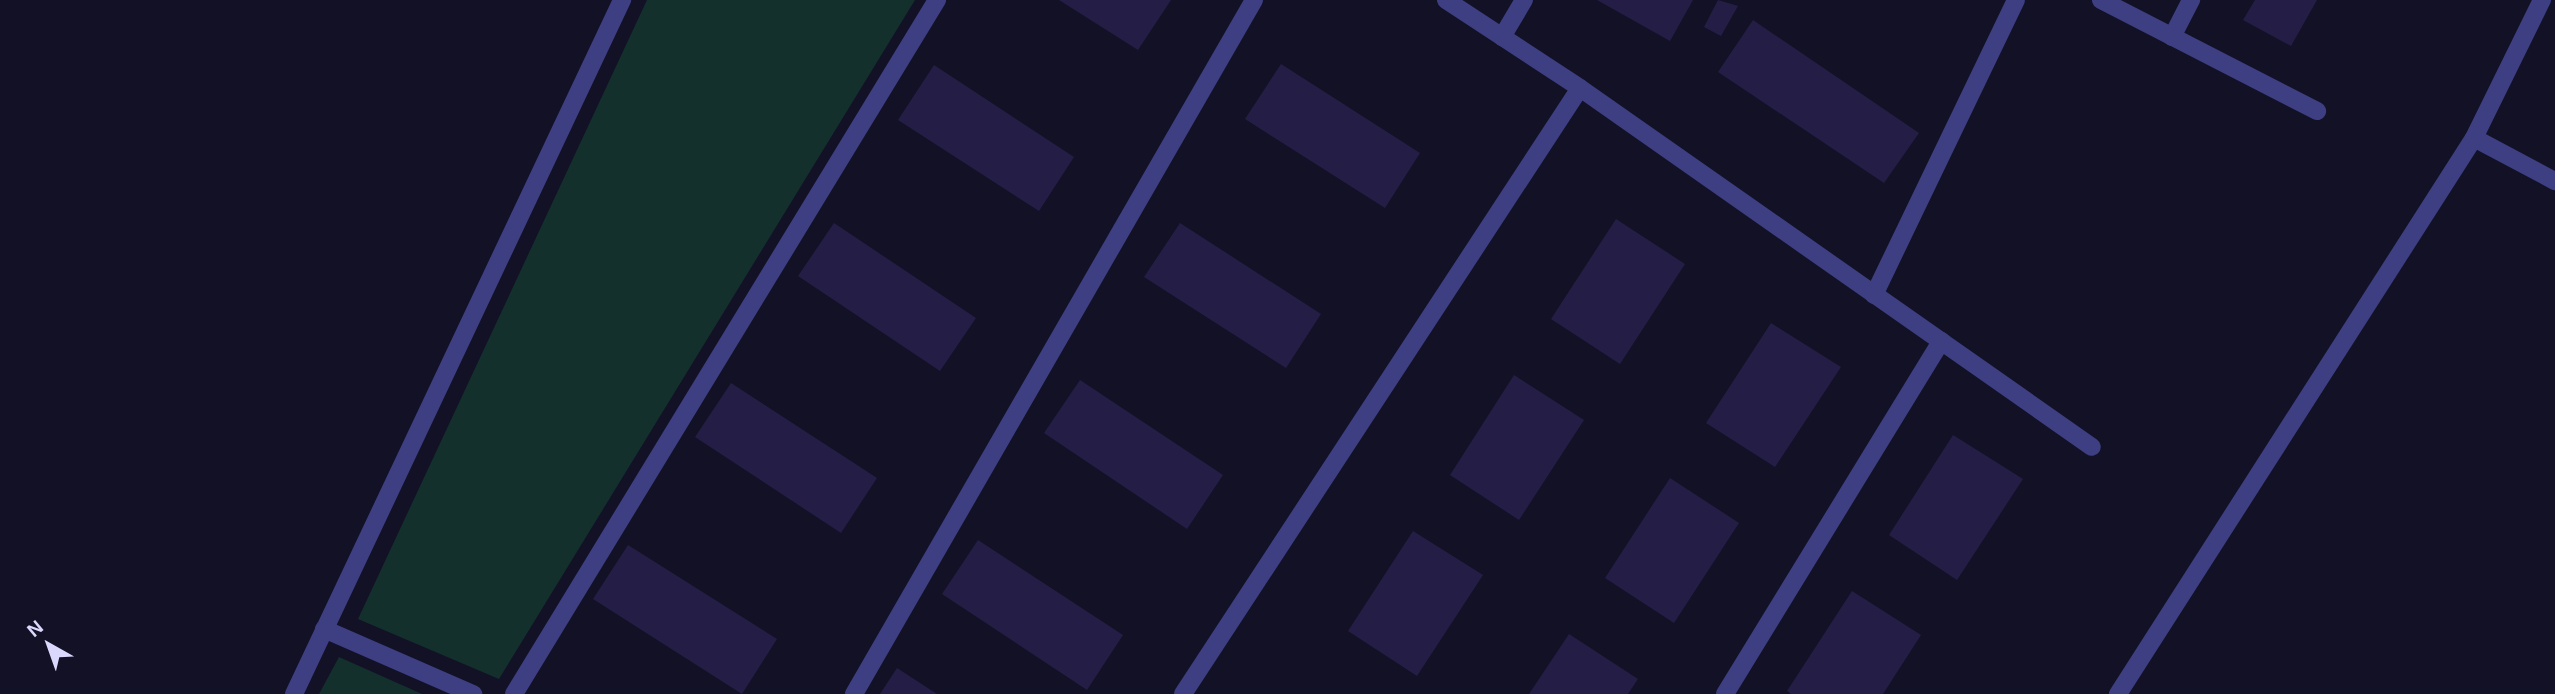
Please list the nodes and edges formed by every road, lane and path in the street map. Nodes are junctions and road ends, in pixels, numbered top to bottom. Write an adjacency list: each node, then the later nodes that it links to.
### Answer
1 (621, 0): 19 (street)
2 (937, 0): 22 (street)
3 (1254, 0): 23 (street)
4 (1446, 0): 10 (street)
5 (1524, 0): 10 (street)
6 (2016, 0): 16 (street)
7 (2101, 0): 11 (street)
8 (2191, 0): 11 (street)
9 (2542, 0): 14 (street)
10 (1502, 37): 12 (street)
11 (2172, 37): 13 (street)
12 (1580, 88): 16 (street); 24 (street)
13 (2317, 111)
14 (2474, 138): 15 (street); 26 (street)
15 (2555, 181)
16 (1874, 295): 17 (street)
17 (1941, 341): 18 (street); 25 (street)
18 (2092, 447)
19 (324, 629): 20 (street); 21 (street)
20 (294, 694)
21 (473, 694)
22 (514, 694)
23 (854, 694)
24 (1183, 694)
25 (1725, 694)
26 (2118, 694)

